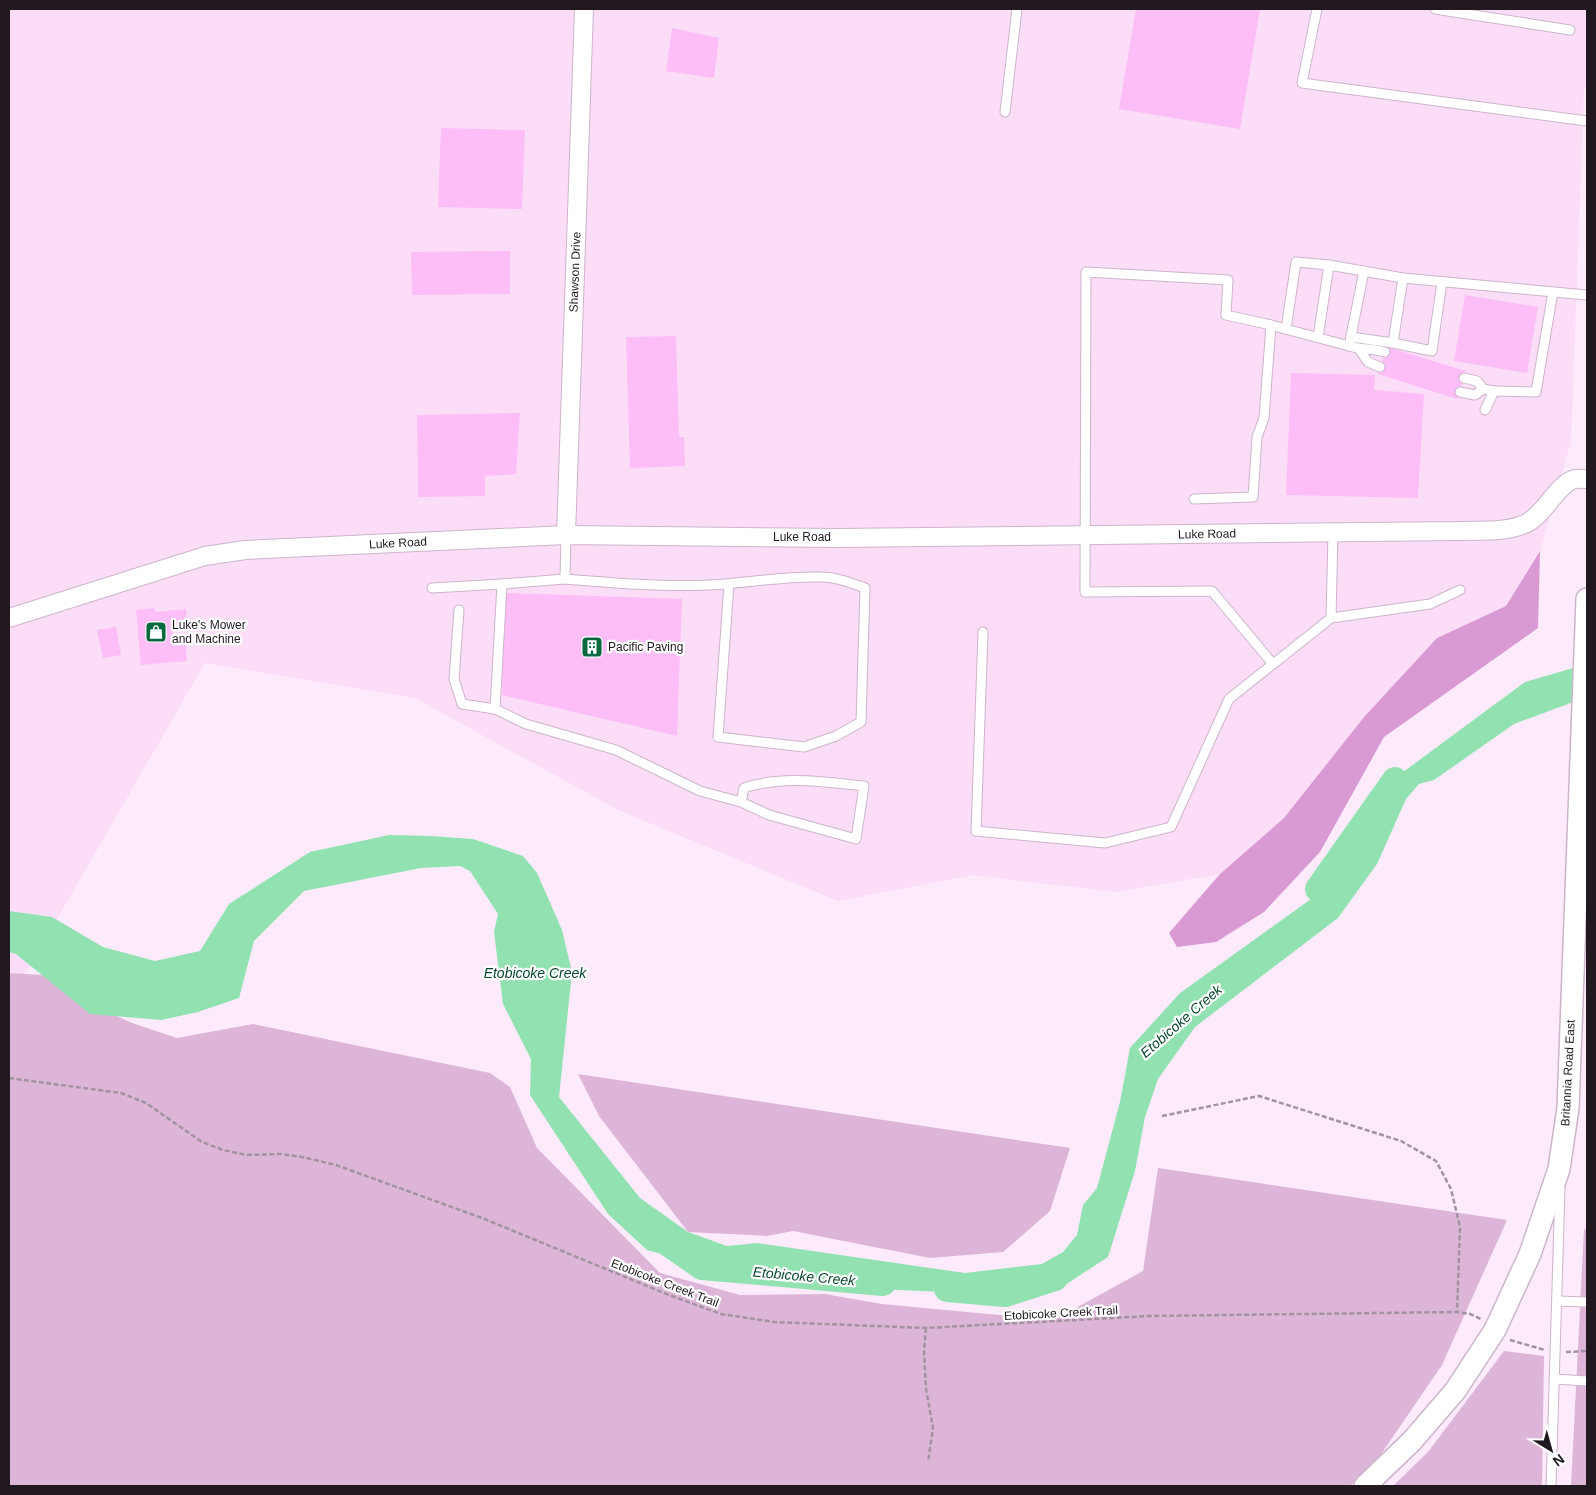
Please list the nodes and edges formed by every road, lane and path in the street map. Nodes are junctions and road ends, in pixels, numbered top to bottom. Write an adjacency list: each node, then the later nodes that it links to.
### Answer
1 (584, 9): 31 (street, Shawson Drive)
2 (1017, 9): 6 (lane)
3 (1317, 9): 7 (lane)
4 (1435, 9): 5 (lane)
5 (1570, 30)
6 (1005, 112)
7 (1587, 121)
8 (1329, 265): 9 (lane); 15 (lane); 16 (lane)
9 (1364, 271): 10 (lane); 17 (lane)
10 (1403, 278): 11 (lane); 18 (lane)
11 (1442, 282): 12 (lane); 18 (lane)
12 (1549, 292): 13 (lane); 25 (lane)
13 (1587, 295)
14 (1271, 325): 15 (lane); 29 (lane); 32 (lane)
15 (1286, 329): 16 (lane)
16 (1318, 337): 19 (lane)
17 (1351, 337): 18 (lane); 19 (lane)
18 (1393, 343)
19 (1349, 346): 20 (lane)
20 (1360, 349): 21 (lane); 22 (lane)
21 (1385, 352)
22 (1380, 367)
23 (1464, 378): 24 (lane)
24 (1483, 388): 25 (lane); 26 (lane)
25 (1494, 391): 27 (lane)
26 (1460, 392)
27 (1485, 410)
28 (1587, 478): 30 (street, Luke Road)
29 (1194, 499)
30 (1333, 533): 32 (street, Luke Road); 41 (lane)
31 (566, 535): 32 (street, Luke Road); 33 (lane); 40 (street, Luke Road)
32 (1086, 535): 43 (lane)
33 (565, 579): 34 (lane); 35 (lane)
34 (502, 584): 36 (lane); 44 (lane)
35 (729, 584): 35 (lane)
36 (432, 588)
37 (1460, 590): 41 (lane)
38 (1587, 599): 48 (street, Britannia Road East)
39 (459, 610): 44 (lane)
40 (9, 618)
41 (1331, 618): 43 (lane)
42 (983, 632): 43 (lane)
43 (1272, 664)
44 (495, 709): 45 (lane)
45 (741, 802): 45 (lane)
46 (9, 1078): 53 (path, Etobicoke Creek Trail)
47 (1162, 1116): 52 (path)
48 (1559, 1169): 49 (lane); 57 (street, Britannia Road East)
49 (1557, 1301): 50 (lane); 54 (lane)
50 (1587, 1302)
51 (1441, 1312): 53 (path, Etobicoke Creek Trail)
52 (1457, 1312)
53 (926, 1328): 56 (path)
54 (1554, 1378): 55 (lane); 58 (lane)
55 (1587, 1381)
56 (928, 1462)
57 (1365, 1486)
58 (1551, 1486)

